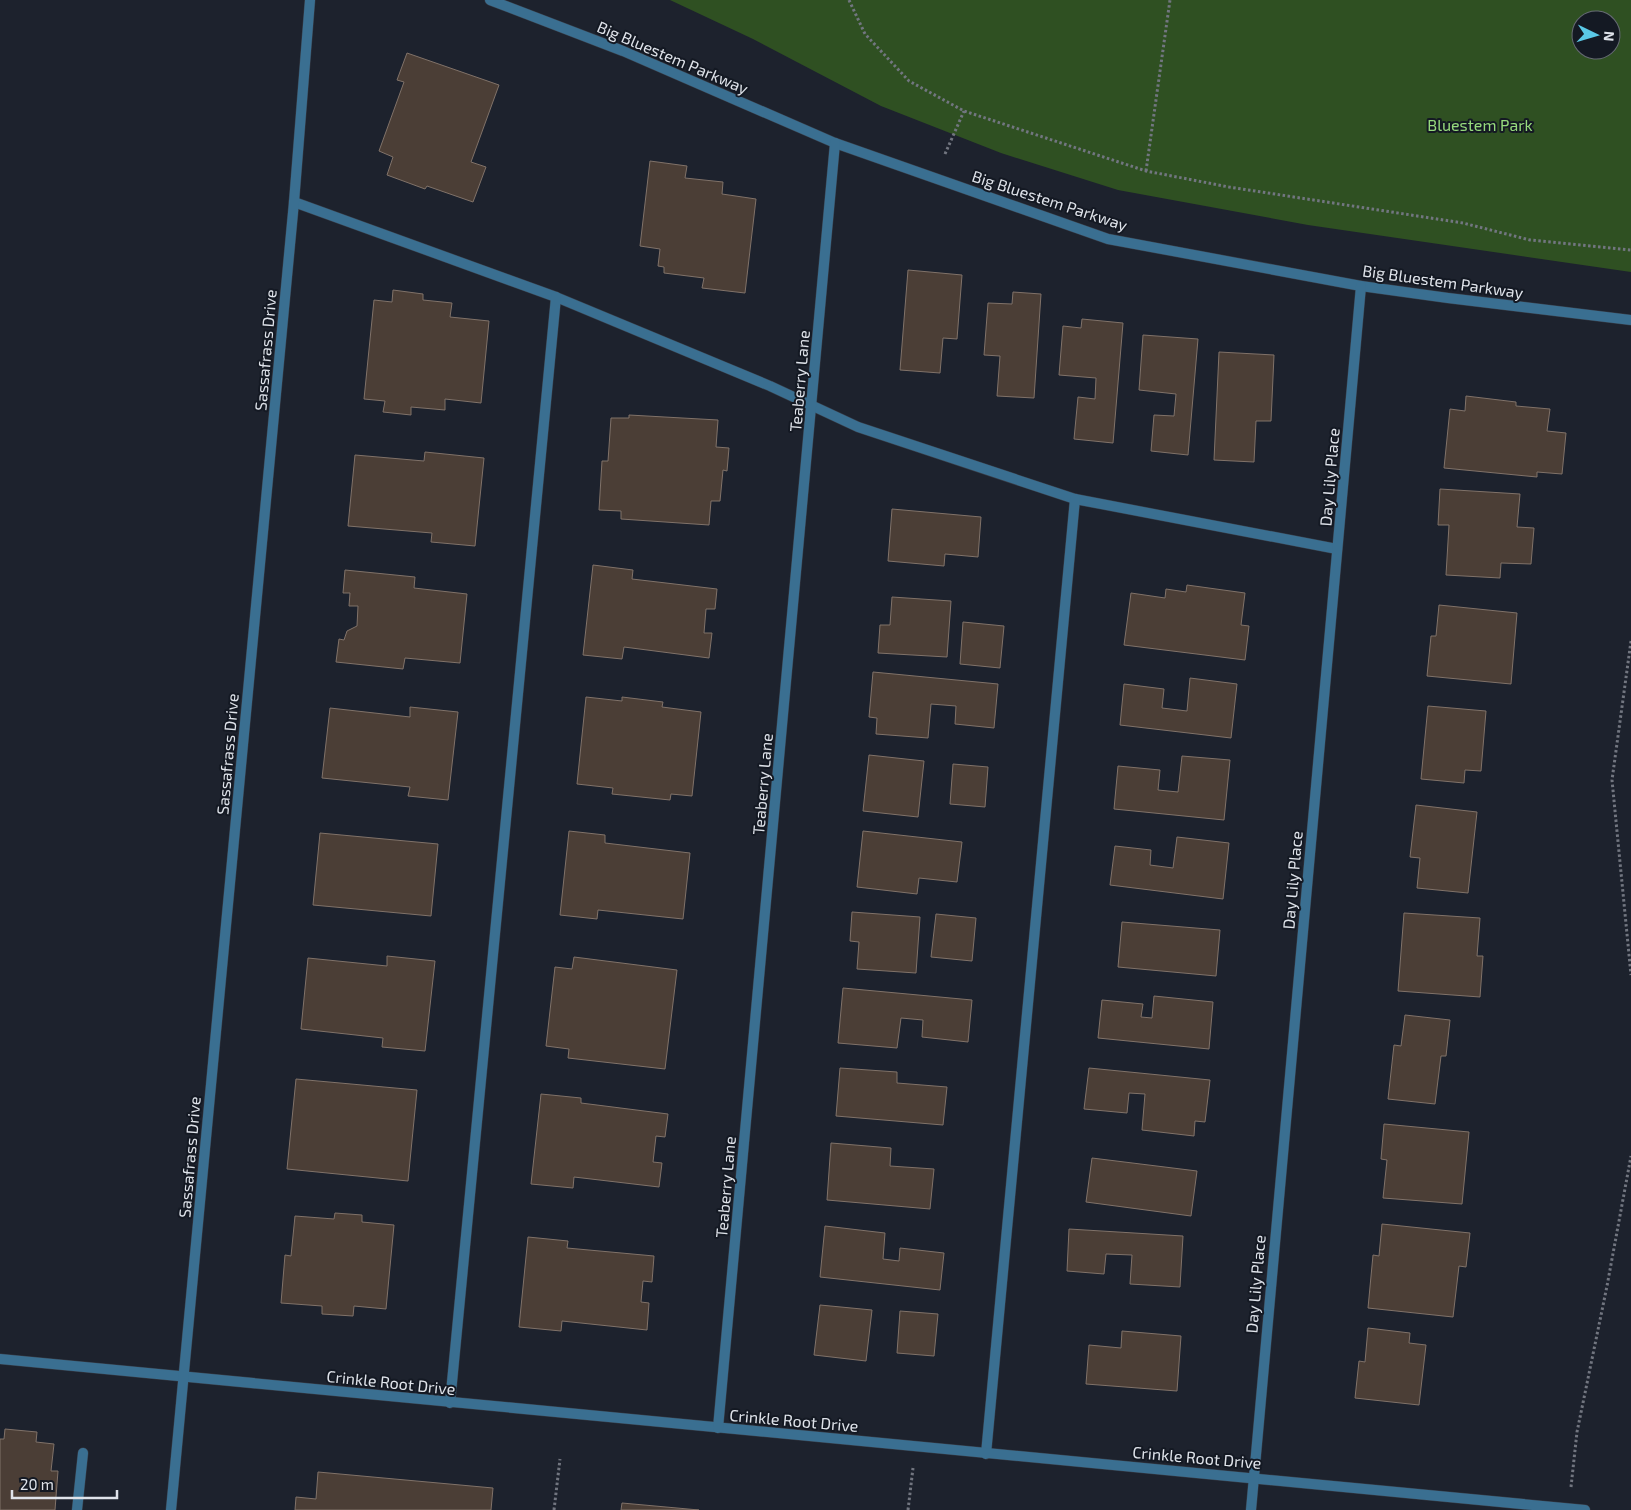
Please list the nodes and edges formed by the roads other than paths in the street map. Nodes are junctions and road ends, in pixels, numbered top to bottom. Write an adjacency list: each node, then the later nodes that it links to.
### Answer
1 (310, 0): 4 (street, Sassafrass Drive)
2 (490, 0): 3 (street, Big Bluestem Parkway)
3 (835, 143): 5 (street, Big Bluestem Parkway); 8 (street, Teaberry Lane)
4 (294, 202): 6 (street); 12 (street, Sassafrass Drive)
5 (1361, 286): 7 (street, Big Bluestem Parkway); 10 (street, Day Lily Place)
6 (556, 296): 8 (street); 13 (street)
7 (1631, 320)
8 (812, 406): 9 (street); 14 (street, Teaberry Lane)
9 (1075, 499): 10 (street); 16 (street)
10 (1337, 549): 17 (street, Day Lily Place)
11 (0, 1359): 12 (street, Crinkle Root Drive)
12 (184, 1376): 13 (street, Crinkle Root Drive); 19 (street, Sassafrass Drive)
13 (450, 1403): 14 (street, Crinkle Root Drive)
14 (718, 1428): 16 (street, Crinkle Root Drive)
15 (83, 1453): 18 (street)
16 (986, 1454): 17 (street, Crinkle Root Drive)
17 (1254, 1477): 20 (street, Day Lily Place); 21 (street, Crinkle Root Drive)
18 (76, 1510)
19 (171, 1510)
20 (1251, 1510)
21 (1585, 1510)

